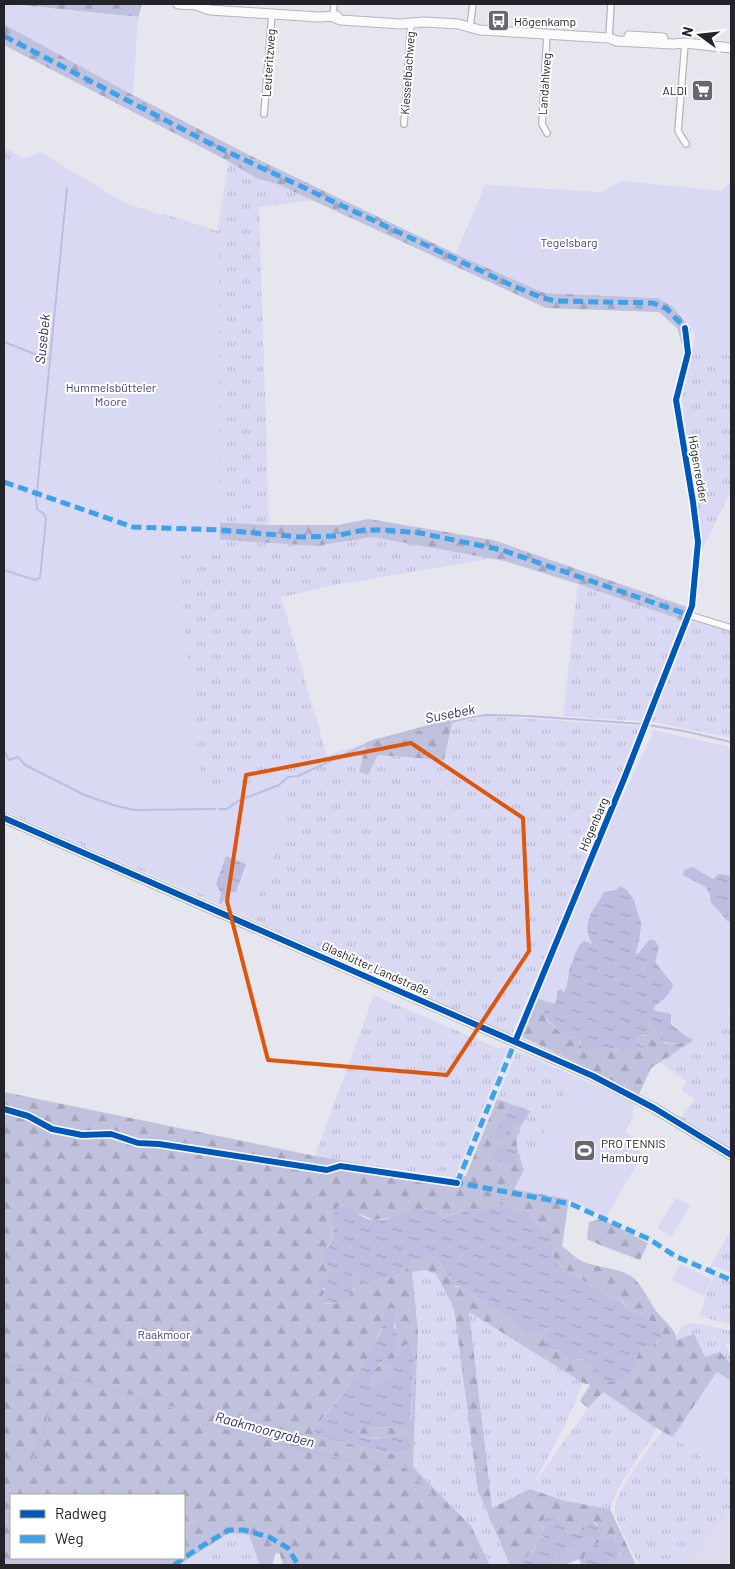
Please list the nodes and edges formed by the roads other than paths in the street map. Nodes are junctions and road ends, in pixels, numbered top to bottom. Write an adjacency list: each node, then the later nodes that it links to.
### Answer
1 (178, 4): 5 (street)
2 (334, 4): 7 (street)
3 (473, 4): 9 (street)
4 (611, 4): 11 (street)
5 (196, 5): 6 (street)
6 (272, 13): 7 (street); 16 (street, Leuteritzweg)
7 (333, 17): 8 (street)
8 (411, 22): 9 (street); 17 (street, Kiesselbachweg)
9 (470, 26): 10 (street)
10 (547, 34): 11 (street); 18 (street, Landahlweg)
11 (609, 38): 12 (street)
12 (685, 42): 14 (street); 19 (street)
13 (731, 43): 14 (street)
14 (718, 46): 15 (street)
15 (731, 48)
16 (264, 114)
17 (404, 124)
18 (547, 132)
19 (686, 144)
20 (685, 328): 21 (street, Högenredder)
21 (689, 615): 22 (street); 24 (street, Högenbarg)
22 (731, 628)
23 (4, 818): 24 (street, Glashütter Landstraße)
24 (515, 1042): 25 (street, Glashütter Landstraße)
25 (731, 1156)

